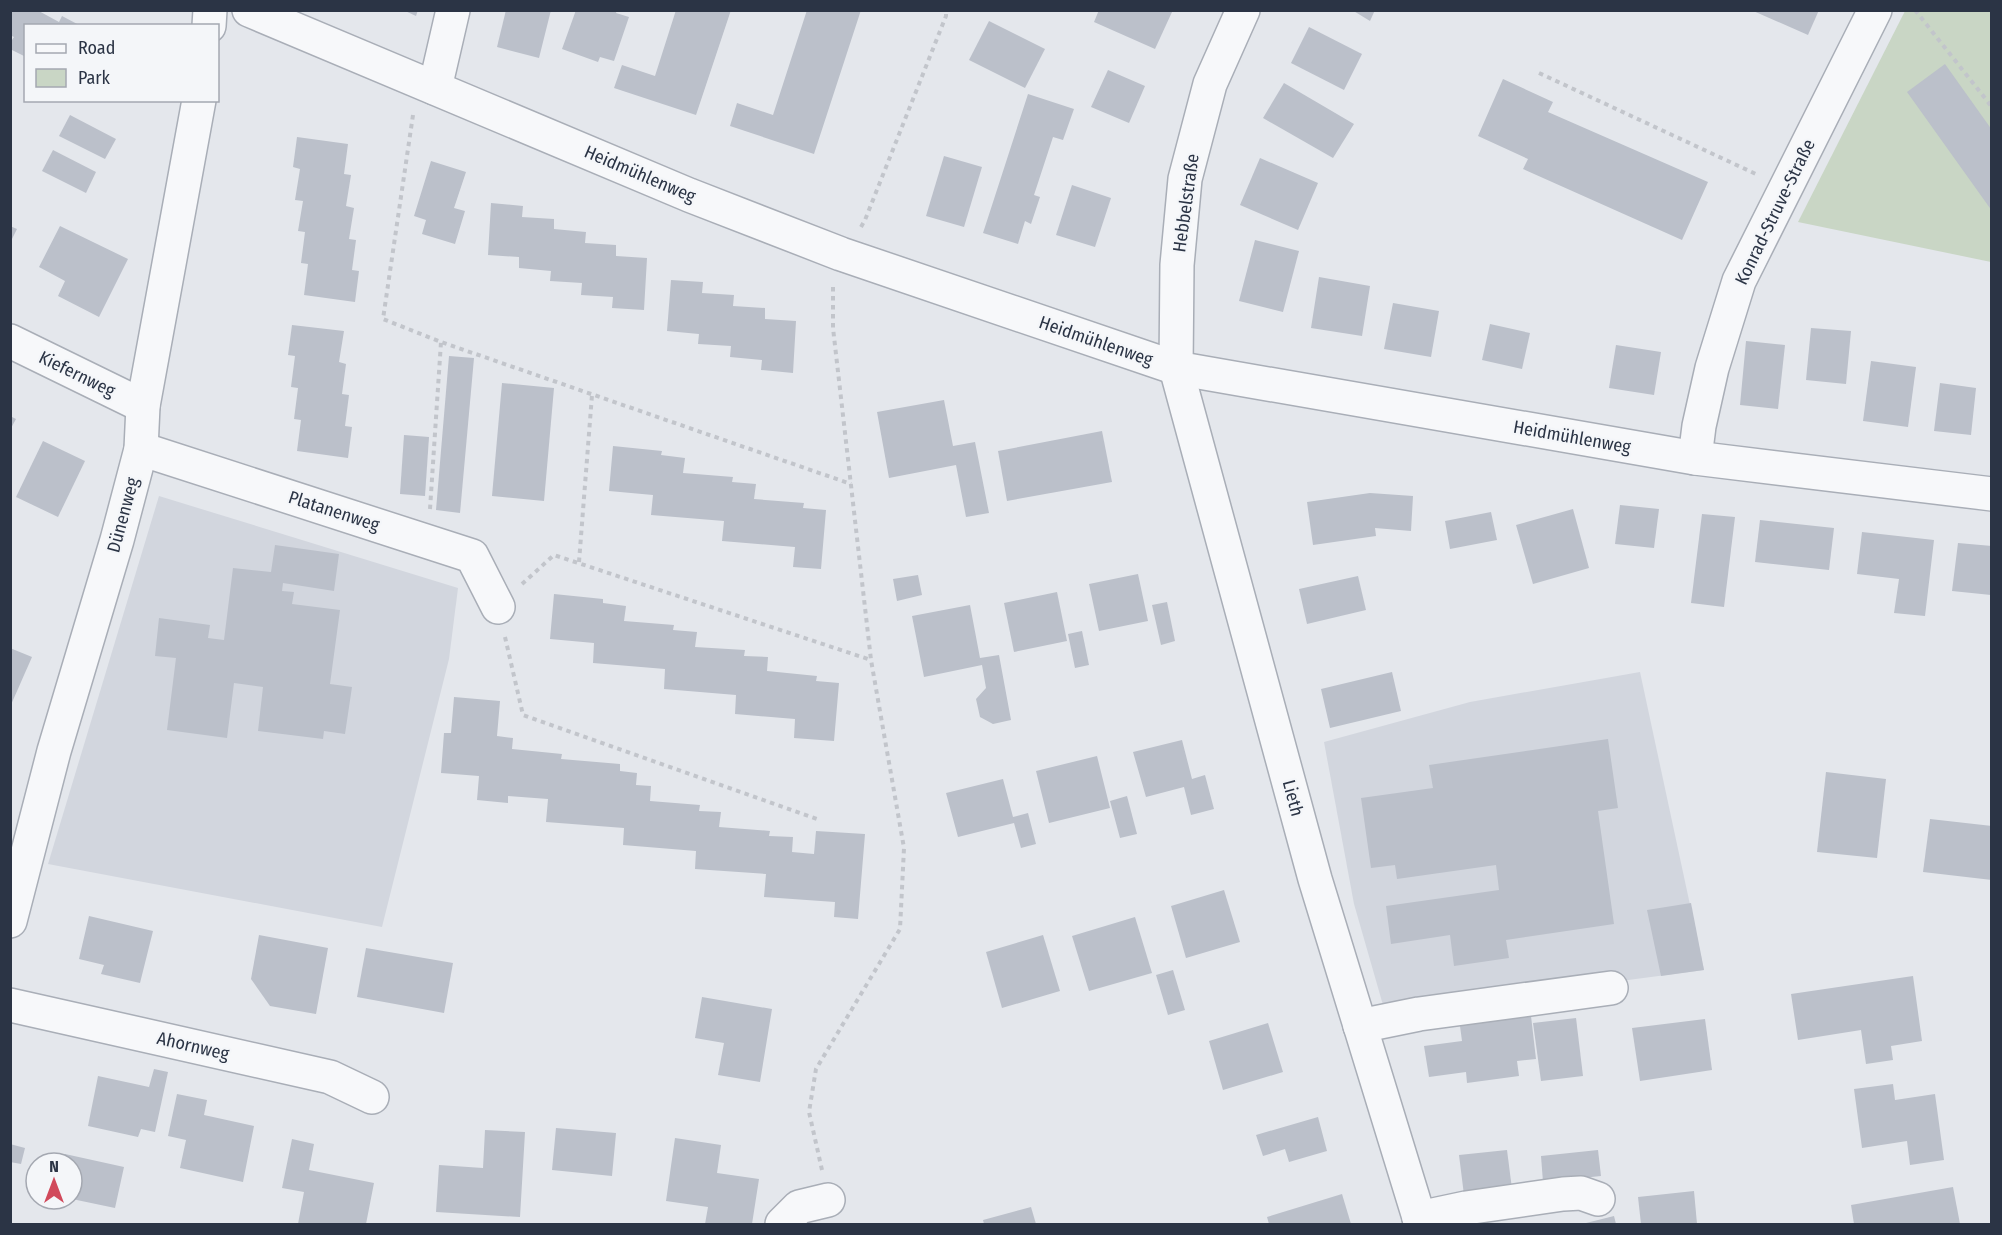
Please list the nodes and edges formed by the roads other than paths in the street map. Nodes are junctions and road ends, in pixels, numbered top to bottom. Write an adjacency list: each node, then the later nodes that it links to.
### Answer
1 (249, 10): 5 (street, Heidmühlenweg)
2 (453, 10): 5 (street)
3 (1243, 10): 8 (street, Hebbelstraße)
4 (1875, 10): 11 (street, Konrad-Struve-Straße)
5 (427, 85): 8 (street, Heidmühlenweg)
6 (199, 102): 9 (street, Dünenweg)
7 (10, 341): 9 (street, Kiefernweg)
8 (1176, 368): 11 (street, Heidmühlenweg); 17 (street, Lieth)
9 (142, 406): 10 (street, Dünenweg)
10 (141, 449): 13 (street, Platanenweg); 14 (street, Dünenweg)
11 (1695, 458): 12 (street, Heidmühlenweg)
12 (1992, 494)
13 (498, 607)
14 (10, 921)
15 (1611, 988): 17 (street)
16 (10, 1005): 18 (street, Ahornweg)
17 (1360, 1026): 21 (street, Lieth)
18 (372, 1097)
19 (1598, 1199): 21 (street)
20 (828, 1200): 22 (street)
21 (1420, 1221)
22 (782, 1224)

